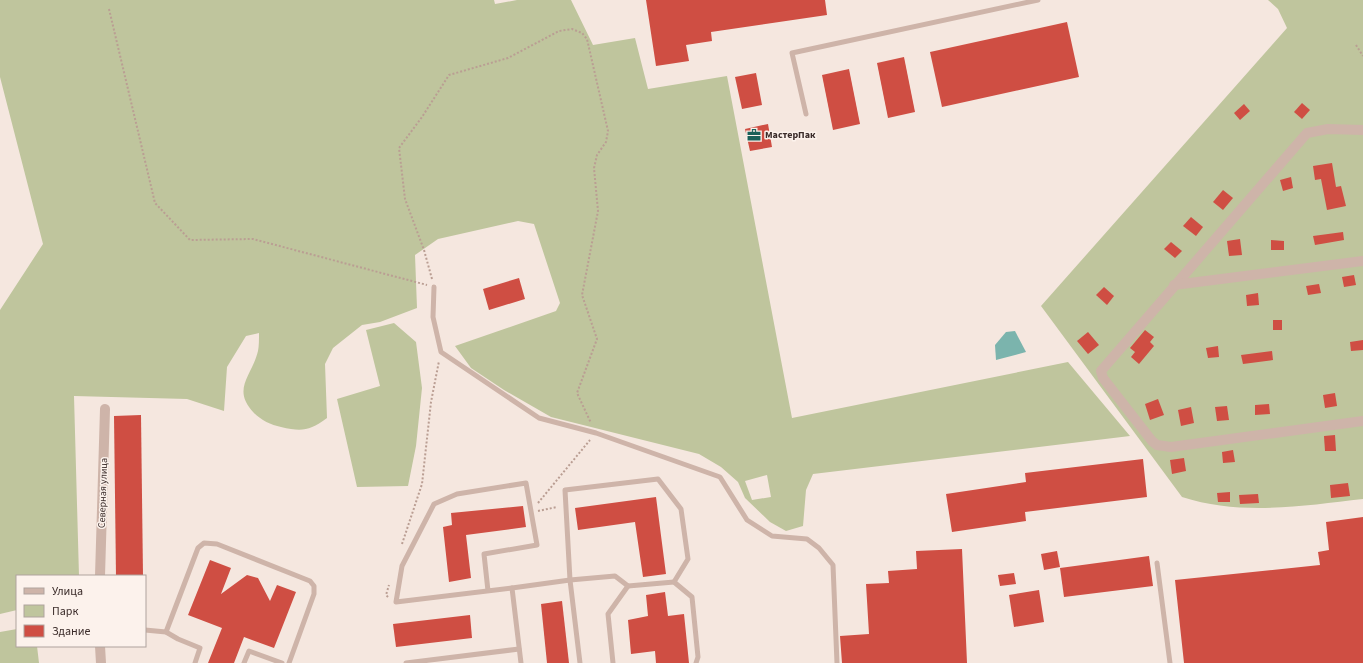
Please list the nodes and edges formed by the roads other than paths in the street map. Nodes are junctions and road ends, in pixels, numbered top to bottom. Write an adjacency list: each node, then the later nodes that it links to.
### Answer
1 (1038, 0): 2 (lane)
2 (806, 114)
3 (1363, 130): 5 (street)
4 (1363, 261): 5 (street)
5 (1174, 286): 8 (street)
6 (434, 287): 30 (lane)
7 (105, 409): 10 (street, Северная улица)
8 (1363, 421)
9 (1157, 562): 31 (lane)
10 (100, 575)
11 (570, 580): 12 (lane); 13 (lane); 14 (lane); 27 (lane)
12 (674, 582): 13 (lane); 29 (lane)
13 (628, 586): 28 (lane)
14 (512, 588): 15 (lane); 19 (lane)
15 (488, 591): 15 (lane)
16 (146, 630): 17 (lane)
17 (166, 632): 21 (lane); 24 (lane)
18 (100, 647): 20 (street)
19 (519, 649): 25 (lane); 26 (lane)
20 (101, 663)
21 (195, 663)
22 (244, 663): 23 (lane)
23 (282, 663)
24 (289, 663)
25 (406, 663)
26 (521, 663)
27 (580, 663)
28 (613, 663)
29 (696, 663)
30 (837, 663)
31 (1170, 663)

